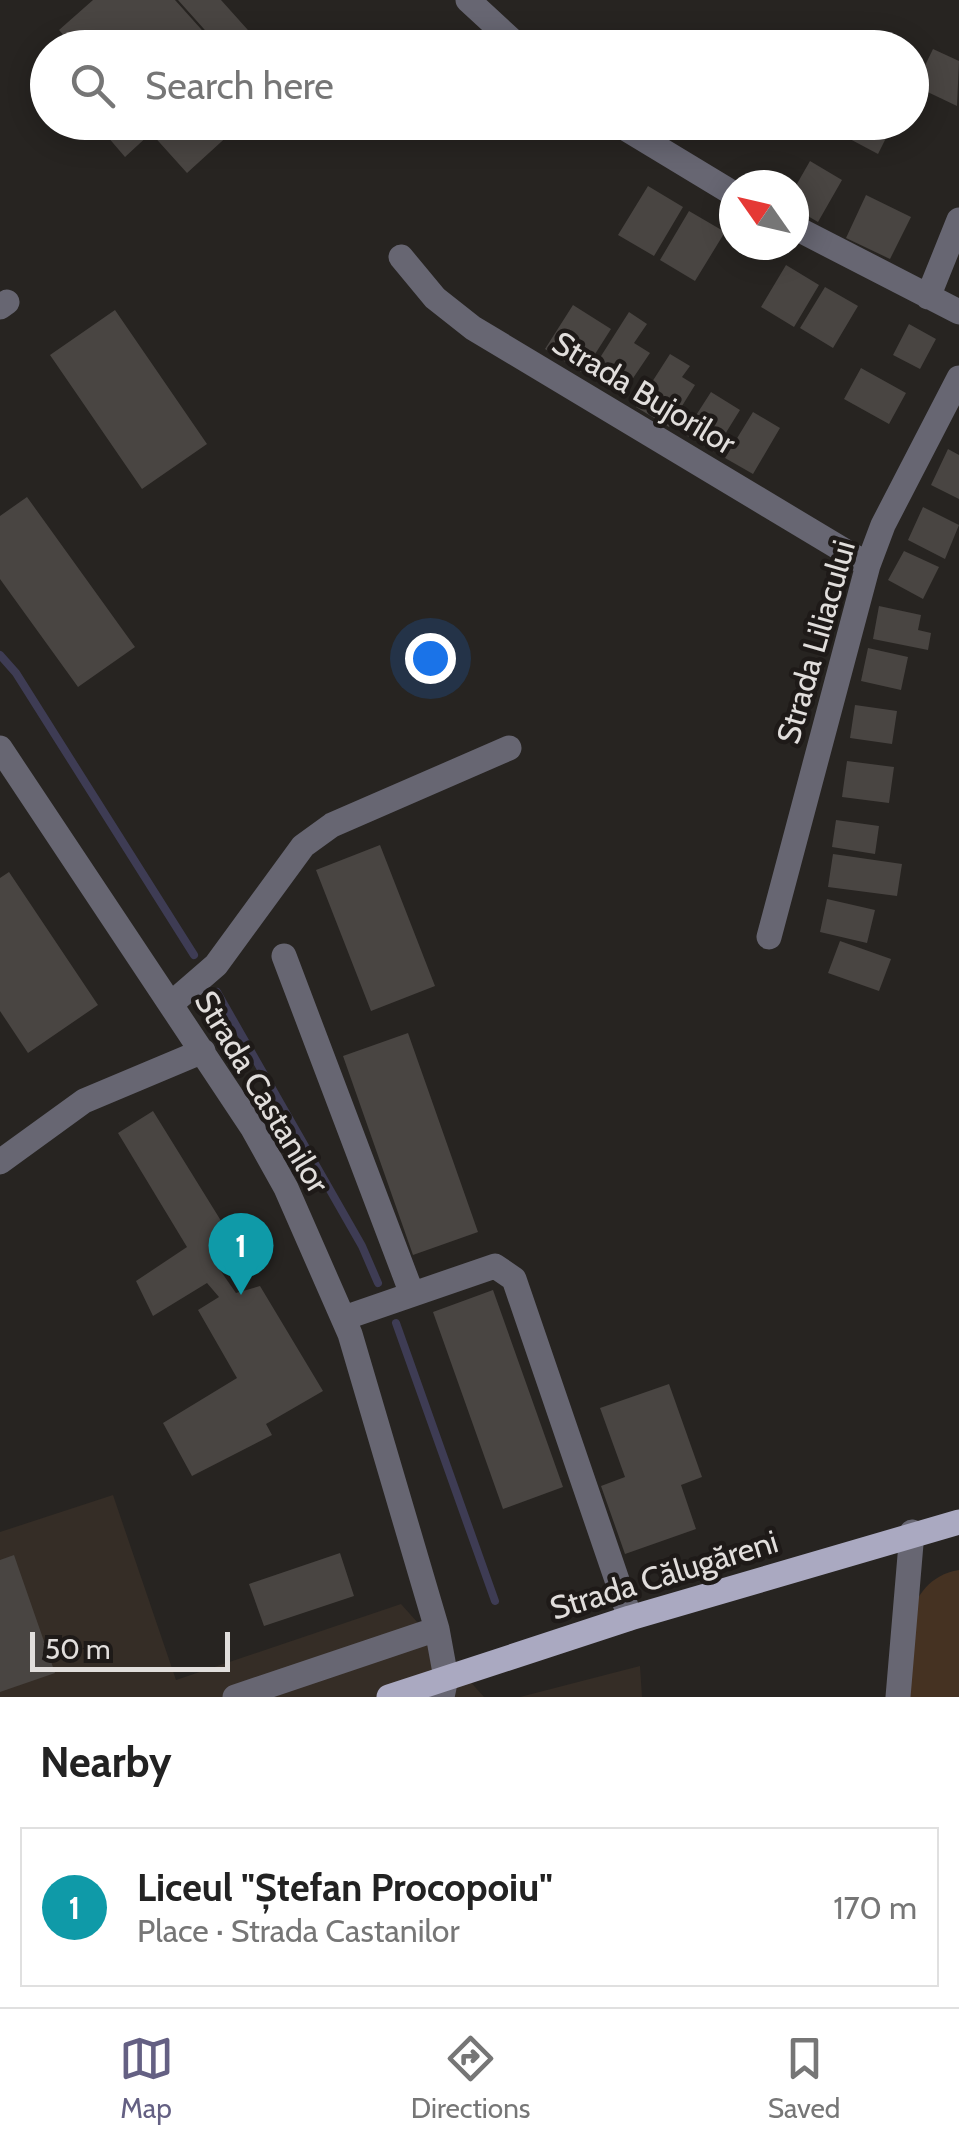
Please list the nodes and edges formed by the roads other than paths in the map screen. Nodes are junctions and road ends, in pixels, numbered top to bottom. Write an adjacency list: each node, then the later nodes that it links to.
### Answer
1 (468, 0): 2 (street)
2 (500, 30)
3 (644, 140): 4 (street)
4 (719, 185)
5 (959, 220): 8 (street)
6 (809, 236): 8 (street)
7 (401, 257): 11 (street, Strada Bujorilor)
8 (928, 297): 9 (street)
9 (959, 312)
10 (959, 378): 11 (street, Strada Liliacului)
11 (868, 565): 14 (street, Strada Liliacului)
12 (0, 748): 16 (street, Strada Castanilor)
13 (509, 748): 16 (street)
14 (770, 938)
15 (284, 956): 19 (street)
16 (171, 1004): 17 (street, Strada Castanilor)
17 (203, 1052): 18 (street); 20 (street, Strada Castanilor)
18 (0, 1162)
19 (412, 1294): 20 (street); 23 (street)
20 (344, 1318): 24 (street, Strada Castanilor)
21 (959, 1522): 22 (main road, Strada Călugăreni)
22 (912, 1532): 23 (main road, Strada Călugăreni); 28 (street)
23 (630, 1618): 25 (main road, Strada Călugăreni)
24 (437, 1629): 25 (street, Strada Castanilor); 26 (street)
25 (444, 1687): 27 (main road, Strada Călugăreni)
26 (235, 1697)
27 (390, 1697)
28 (898, 1697)

